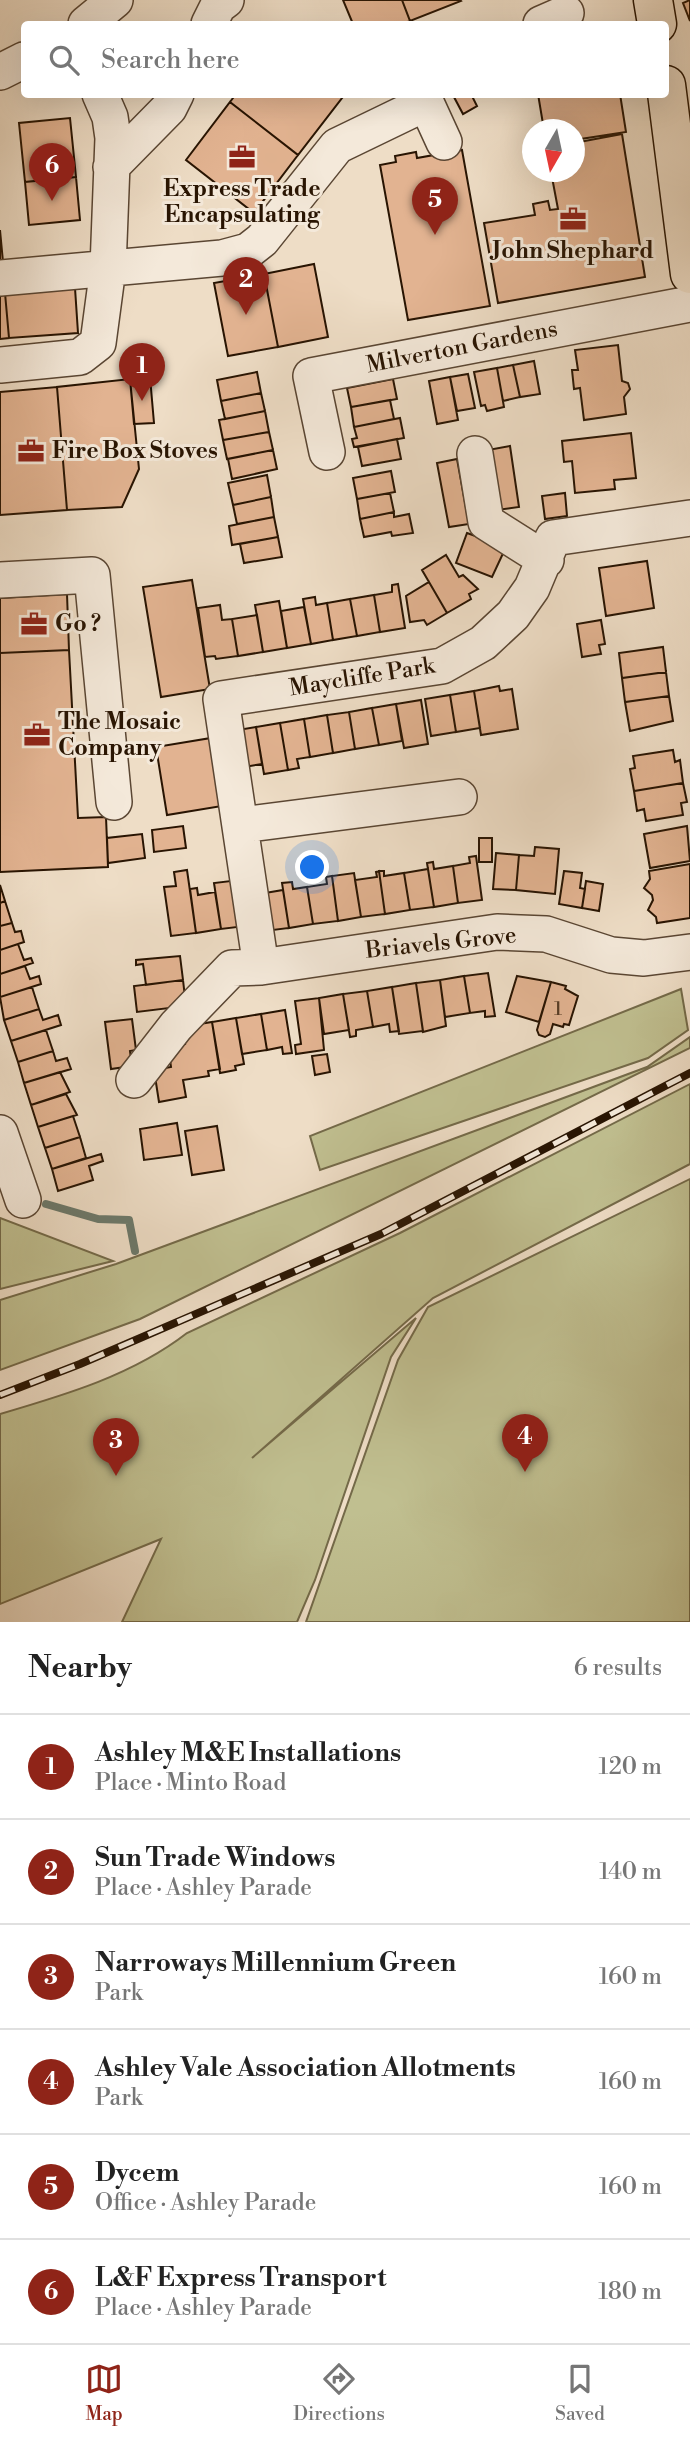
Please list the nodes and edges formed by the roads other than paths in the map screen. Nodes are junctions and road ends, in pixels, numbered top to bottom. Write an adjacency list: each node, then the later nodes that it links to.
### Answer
1 (115, 0): 4 (street)
2 (226, 0): 5 (street)
3 (653, 0): 6 (main road)
4 (90, 21)
5 (210, 21)
6 (656, 21)
7 (21, 62): 8 (street)
8 (0, 72)
9 (102, 98): 15 (street)
10 (174, 98): 15 (street)
11 (669, 98): 14 (main road)
12 (424, 99): 13 (street); 16 (street)
13 (444, 142)
14 (682, 165): 17 (main road)
15 (111, 167): 16 (street)
16 (108, 268): 18 (street); 20 (street)
17 (690, 274)
18 (0, 278)
19 (690, 304): 21 (street, Milverton Gardens)
20 (0, 365)
21 (327, 452)
22 (475, 454): 24 (street)
23 (690, 517): 24 (street, Maycliffe Park)
24 (546, 560): 28 (street, Maycliffe Park)
25 (0, 580): 27 (street)
26 (459, 797): 28 (street)
27 (114, 802)
28 (241, 825): 30 (street)
29 (690, 952): 30 (street, Briavels Grove)
30 (247, 967): 31 (street)
31 (134, 1080)
32 (0, 1133): 33 (street)
33 (23, 1200)

